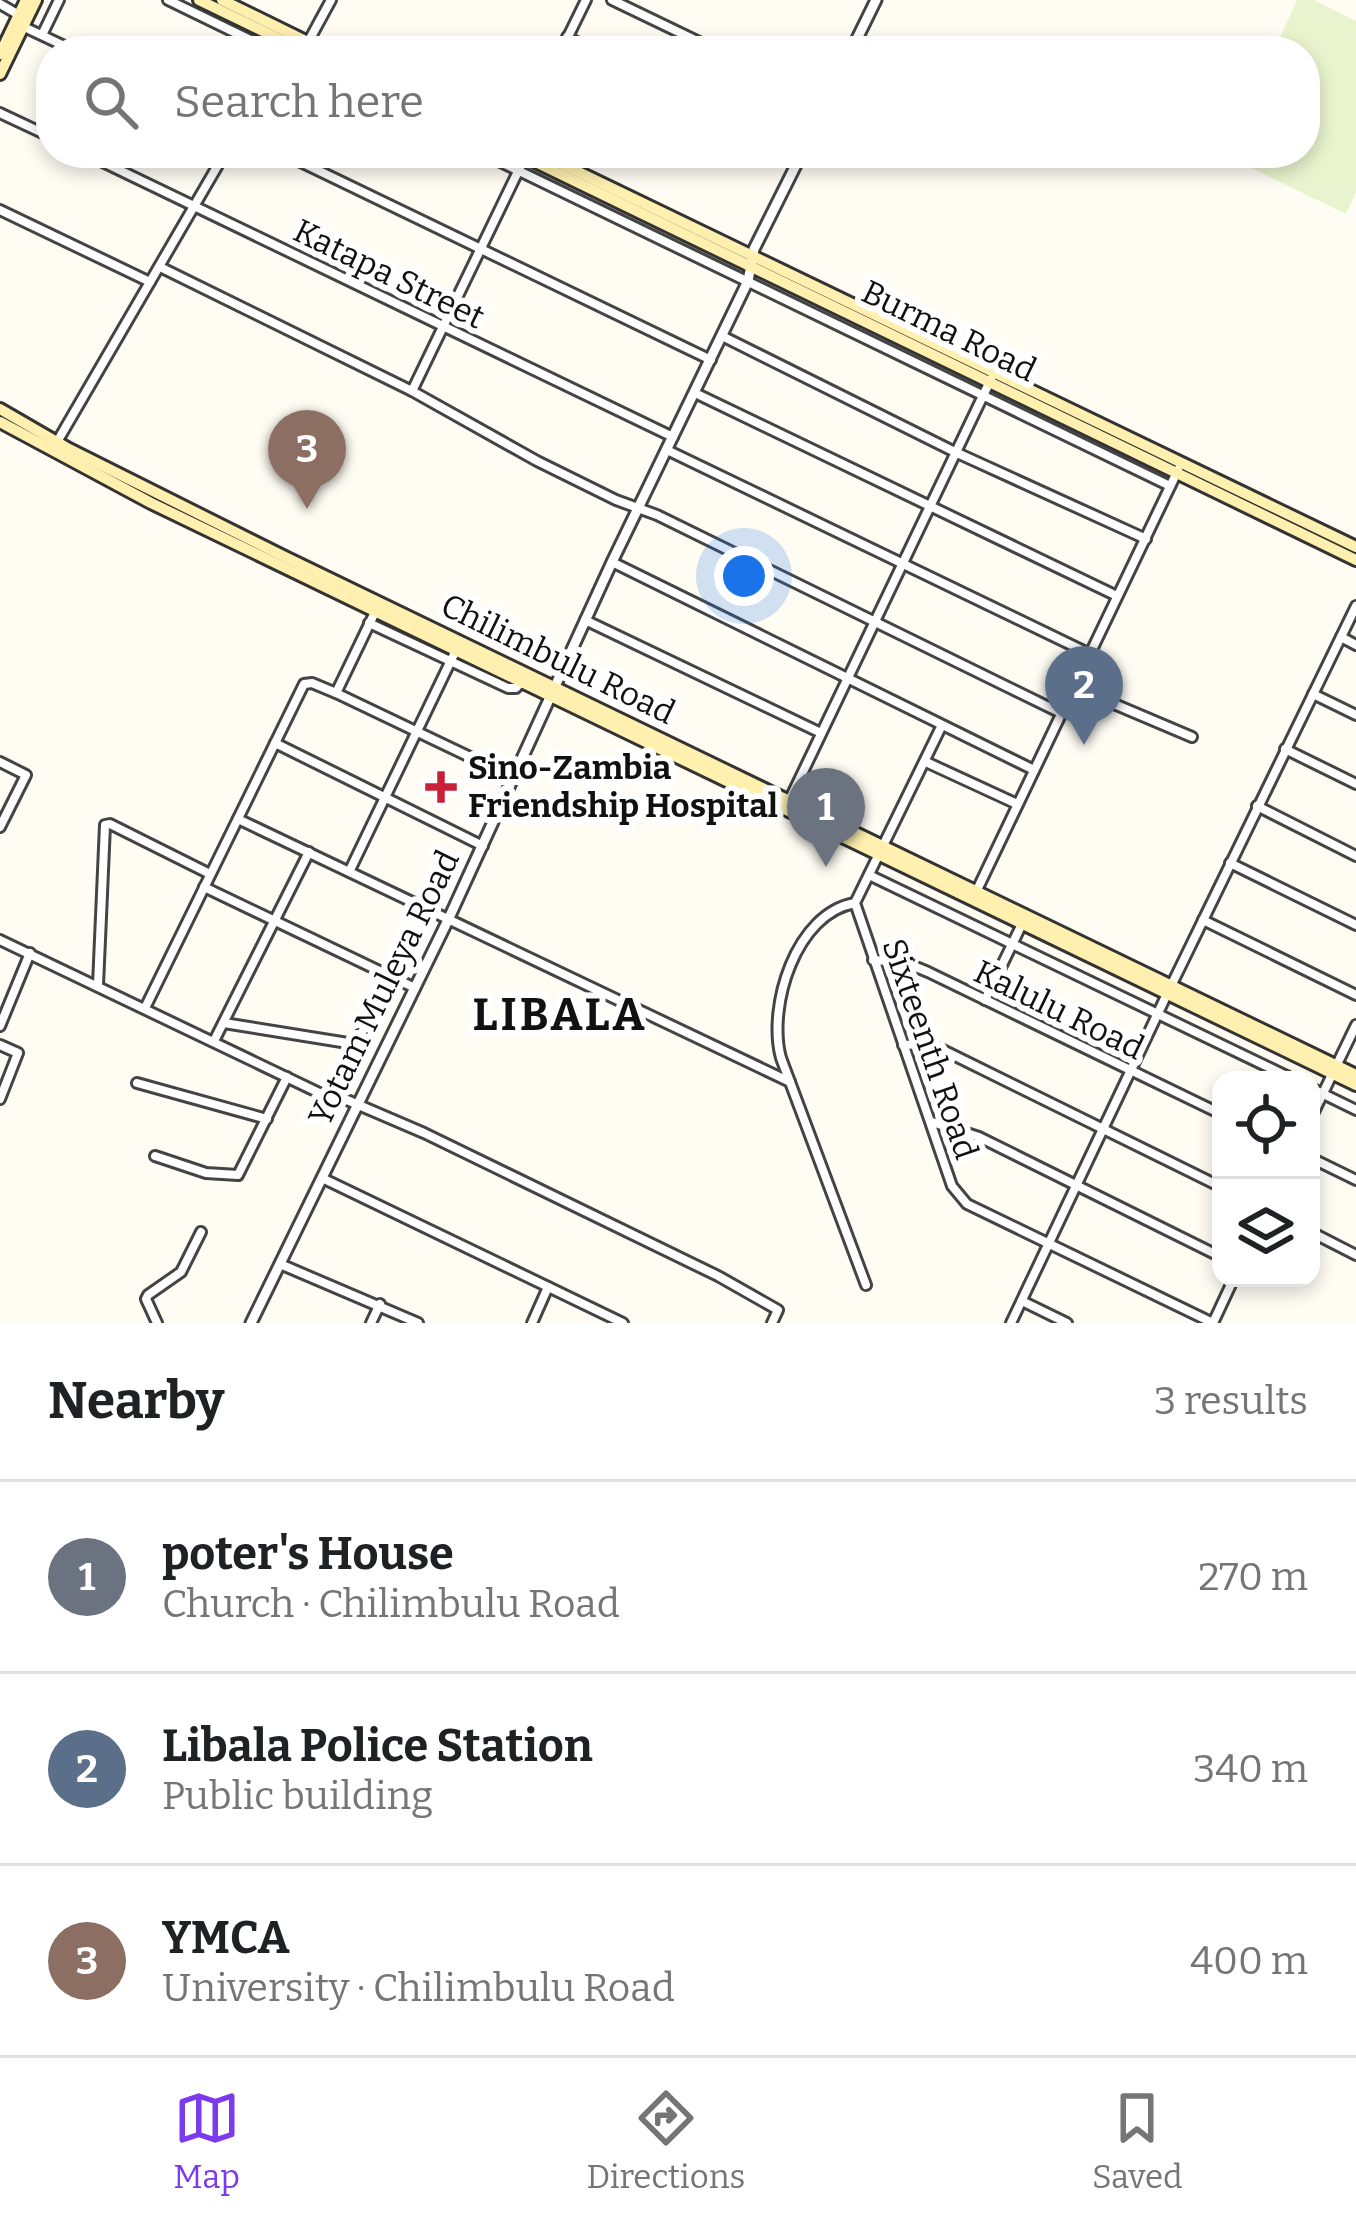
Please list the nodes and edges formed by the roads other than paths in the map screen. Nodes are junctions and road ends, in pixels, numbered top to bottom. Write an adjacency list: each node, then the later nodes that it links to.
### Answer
1 (26, 0): 12 (main road)
2 (36, 0): 12 (main road)
3 (59, 0): 13 (street)
4 (168, 0): 14 (street)
5 (199, 0): 15 (main road)
6 (222, 0): 16 (main road)
7 (331, 0): 17 (street)
8 (586, 0): 18 (street)
9 (612, 0): 19 (street)
10 (876, 0): 20 (street)
11 (0, 4): 12 (street)
12 (21, 21): 13 (street); 21 (main road); 22 (main road)
13 (42, 35)
14 (242, 36)
15 (265, 36)
16 (284, 36)
17 (312, 36)
18 (568, 36)
19 (687, 36)
20 (858, 36)
21 (0, 54)
22 (0, 74)
23 (0, 113): 24 (street)
24 (36, 130)
25 (115, 168): 34 (street, Katapa Street)
26 (217, 168): 34 (street)
27 (314, 168): 36 (street)
28 (512, 168): 33 (street)
29 (519, 168): 33 (street)
30 (550, 168): 37 (main road, Burma Road)
31 (569, 168): 37 (main road, Burma Road)
32 (795, 168): 37 (street, Yotam Muleya Road)
33 (518, 171): 36 (street); 39 (street)
34 (195, 206): 38 (street); 41 (street, Katapa Street)
35 (0, 210): 40 (street)
36 (481, 249): 41 (street); 43 (street)
37 (753, 260): 39 (street, Yotam Muleya Road); 44 (main road, Burma Road)
38 (160, 267): 40 (street); 45 (street)
39 (748, 281): 42 (street, Yotam Muleya Road); 47 (street)
40 (151, 282): 51 (street)
41 (443, 326): 45 (street); 50 (street, Katapa Street)
42 (722, 336): 43 (street, Yotam Muleya Road); 53 (street)
43 (711, 360): 46 (street, Yotam Muleya Road)
44 (992, 377): 47 (street); 54 (main road, Burma Road)
45 (412, 391): 57 (street)
46 (694, 393): 50 (street, Yotam Muleya Road); 56 (street)
47 (983, 395): 53 (street); 55 (street)
48 (0, 409): 51 (main road, Chilimbulu Road)
49 (0, 422): 65 (main road, Chilimbulu Road)
50 (673, 437): 52 (street, Yotam Muleya Road)
51 (57, 442): 65 (main road, Chilimbulu Road)
52 (667, 450): 57 (street, Yotam Muleya Road); 62 (street)
53 (955, 452): 56 (street); 58 (street)
54 (1179, 468): 55 (street); 59 (main road, Burma Road); 60 (main road, Burma Road)
55 (1170, 486): 58 (street)
56 (928, 508): 62 (street); 63 (street)
57 (638, 510): 61 (street, Yotam Muleya Road); 67 (street)
58 (1146, 539): 63 (street)
59 (1356, 547)
60 (1356, 560)
61 (612, 562): 66 (street, Yotam Muleya Road); 72 (street)
62 (902, 563): 67 (street); 71 (street)
63 (1117, 596): 71 (street)
64 (1356, 606): 68 (street)
65 (375, 612): 70 (main road, Chilimbulu Road); 75 (street)
66 (585, 620): 74 (street, Yotam Muleya Road); 81 (street)
67 (874, 621): 72 (street); 77 (street)
68 (1341, 638): 69 (street); 76 (street)
69 (1356, 645)
70 (455, 650): 74 (main road, Chilimbulu Road); 74 (main road, Chilimbulu Road); 80 (street)
71 (1090, 654): 73 (street)
72 (848, 678): 79 (street); 81 (street)
73 (1074, 687): 77 (street); 82 (street)
74 (553, 692): 88 (street, Yotam Muleya Road); 91 (main road, Chilimbulu Road); 97 (main road, Chilimbulu Road)
75 (336, 693): 80 (street); 83 (street)
76 (1313, 694): 78 (street); 84 (street)
77 (1061, 713): 87 (street)
78 (1356, 716)
79 (941, 727): 86 (street, Sixteenth Road); 87 (street)
80 (416, 732): 88 (street); 90 (street)
81 (821, 733): 91 (street)
82 (1192, 737)
83 (275, 743): 90 (street); 94 (street)
84 (1285, 749): 89 (street); 93 (street)
85 (0, 762): 95 (street)
86 (926, 762): 92 (street); 97 (street, Sixteenth Road)
87 (1034, 770): 92 (street)
88 (515, 778): 96 (street, Yotam Muleya Road)
89 (1356, 784)
90 (385, 797): 96 (street); 101 (street)
91 (789, 801): 97 (main road, Chilimbulu Road)
92 (1017, 805): 105 (street)
93 (1257, 806): 99 (street); 100 (street)
94 (238, 819): 98 (street); 102 (street)
95 (0, 827)
96 (483, 845): 107 (street, Yotam Muleya Road)
97 (880, 850): 103 (street, Sixteenth Road); 105 (main road, Chilimbulu Road); 110 (main road, Chilimbulu Road)
98 (309, 852): 101 (street); 108 (street)
99 (1356, 856)
100 (1230, 863): 109 (street); 111 (street)
101 (350, 870): 107 (street)
102 (210, 874): 104 (street); 116 (street)
103 (868, 875): 106 (street, Sixteenth Road); 113 (street)
104 (204, 887): 108 (street); 121 (street)
105 (976, 890): 118 (main road, Chilimbulu Road)
106 (855, 903): 115 (street, Sixteenth Road); 135 (street)
107 (449, 918): 117 (street, Yotam Muleya Road); 135 (street)
108 (274, 919): 117 (street); 123 (street)
109 (1203, 920): 118 (street); 119 (street)
110 (1022, 922): 113 (street); 118 (main road, Chilimbulu Road)
111 (1356, 925)
112 (0, 940): 114 (street)
113 (1012, 942): 120 (street); 122 (street)
114 (30, 953): 116 (street); 125 (street)
115 (873, 960): 120 (street, Kalulu Road); 128 (street, Sixteenth Road)
116 (98, 985): 121 (street)
117 (416, 988): 142 (street, Yotam Muleya Road)
118 (1169, 989): 122 (street); 130 (main road, Chilimbulu Road)
119 (1356, 995)
120 (985, 1000): 132 (street, Kalulu Road)
121 (145, 1008): 127 (street)
122 (1158, 1013): 131 (street); 132 (street)
123 (224, 1023): 126 (street); 127 (street)
124 (1356, 1025): 130 (street)
125 (0, 1026)
126 (364, 1029)
127 (214, 1041): 134 (street)
128 (903, 1045): 146 (street, Sixteenth Road); 147 (street)
129 (0, 1046): 140 (street)
130 (1335, 1070): 133 (main road, Chilimbulu Road); 137 (main road, Chilimbulu Road); 139 (street)
131 (1277, 1071)
132 (1130, 1072): 144 (street, Kalulu Road); 147 (street)
133 (1356, 1075)
134 (287, 1077): 142 (street); 145 (street)
135 (790, 1082): 160 (street)
136 (136, 1083): 145 (street)
137 (1356, 1085)
138 (1320, 1092): 139 (street)
139 (1323, 1094): 141 (street); 143 (street)
140 (0, 1099)
141 (1320, 1100)
142 (357, 1106): 150 (street, Yotam Muleya Road); 171 (street)
143 (1356, 1109)
144 (1212, 1110)
145 (267, 1119): 148 (street)
146 (931, 1121): 153 (street); 156 (street, Sixteenth Road)
147 (1103, 1129): 152 (street); 153 (street)
148 (155, 1156)
149 (1320, 1162): 151 (street)
150 (322, 1178): 159 (street, Yotam Muleya Road); 161 (street)
151 (1356, 1180)
152 (1212, 1182)
153 (1077, 1188): 156 (street); 157 (street)
154 (201, 1232): 165 (street)
155 (1320, 1237): 158 (street)
156 (1049, 1243): 163 (street); 174 (street, Sixteenth Road)
157 (1212, 1253)
158 (1356, 1255)
159 (280, 1264): 164 (street); 166 (street, Yotam Muleya Road)
160 (866, 1286)
161 (548, 1287): 169 (street); 170 (street)
162 (1230, 1287): 174 (street)
163 (1022, 1301): 172 (street); 173 (street)
164 (380, 1304): 167 (street); 168 (street)
165 (157, 1323)
166 (251, 1323)
167 (371, 1323)
168 (418, 1323)
169 (532, 1323)
170 (623, 1323)
171 (772, 1323)
172 (1011, 1323)
173 (1067, 1323)
174 (1213, 1323)

